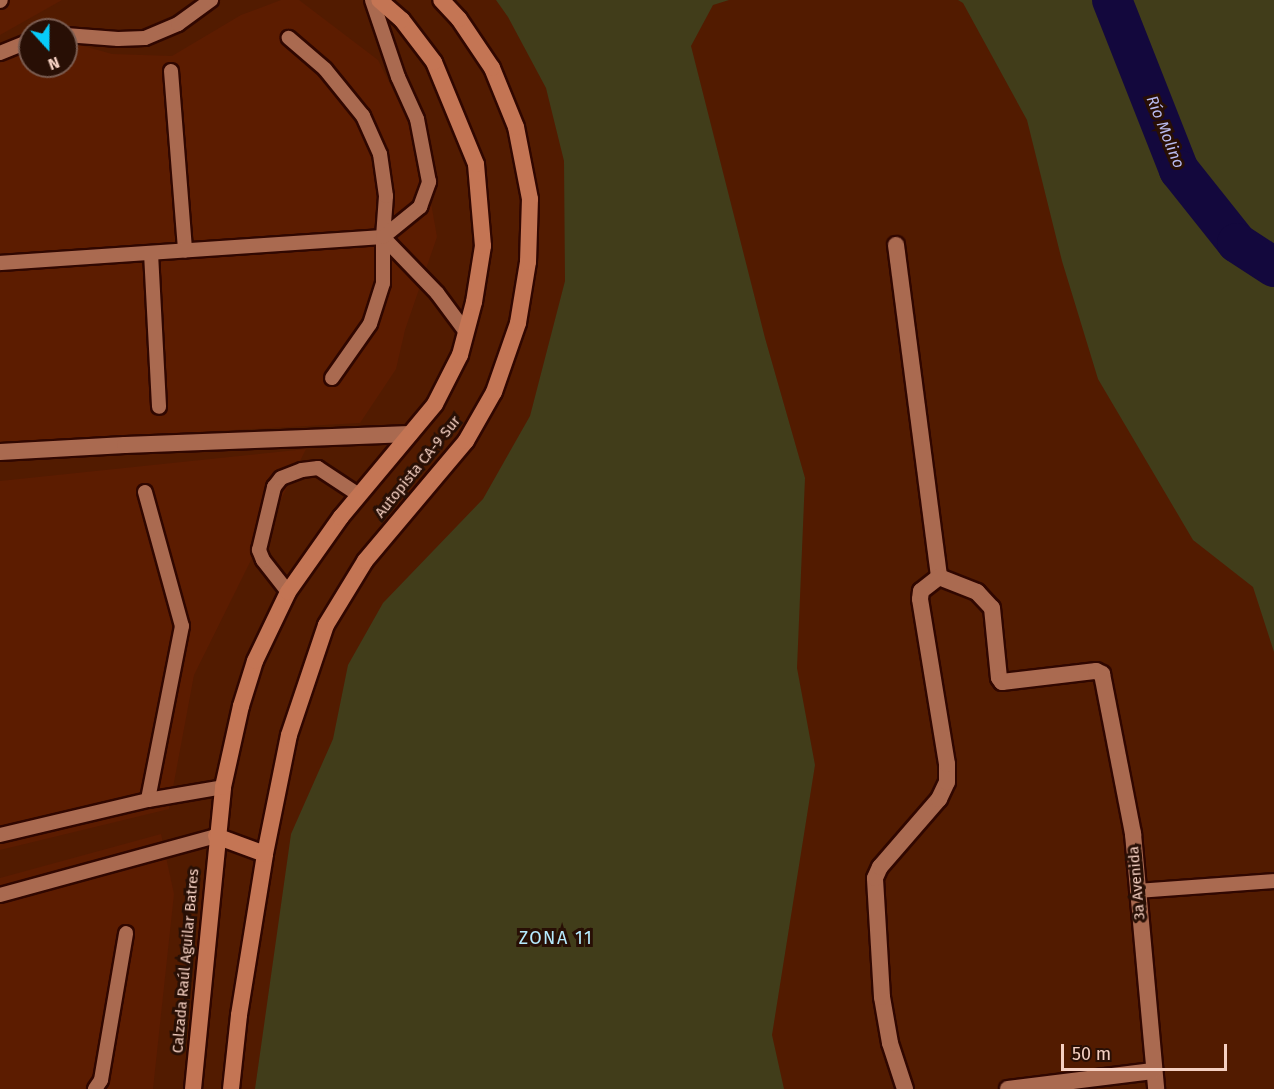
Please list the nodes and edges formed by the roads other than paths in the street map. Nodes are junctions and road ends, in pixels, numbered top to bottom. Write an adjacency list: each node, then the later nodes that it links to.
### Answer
1 (211, 0): 5 (lane)
2 (372, 0): 10 (lane)
3 (379, 0): 15 (highway, Autopista CA-9 Sur)
4 (441, 0): 28 (highway, Autopista CA-9 Sur)
5 (78, 36)
6 (289, 38): 10 (lane)
7 (18, 46): 8 (lane)
8 (0, 53)
9 (171, 71): 12 (lane)
10 (383, 237): 12 (lane); 15 (lane); 16 (lane)
11 (896, 245): 22 (street)
12 (184, 250): 13 (lane)
13 (151, 253): 14 (lane); 17 (lane)
14 (0, 263)
15 (466, 332): 18 (highway, Autopista CA-9 Sur)
16 (332, 378)
17 (159, 407)
18 (410, 434): 19 (street); 21 (highway, Autopista CA-9 Sur)
19 (0, 452)
20 (145, 492): 25 (lane)
21 (359, 495): 23 (highway, Autopista CA-9 Sur); 23 (lane)
22 (939, 577): 30 (street, 3a Avenida); 37 (street)
23 (288, 592): 24 (highway, Autopista CA-9 Sur)
24 (223, 787): 25 (lane); 27 (highway, Autopista CA-9 Sur)
25 (148, 800): 26 (lane)
26 (0, 835)
27 (216, 836): 28 (highway); 31 (lane); 35 (highway, Calzada Raúl Aguilar Batres)
28 (265, 854): 36 (highway)
29 (1274, 881): 30 (lane)
30 (1137, 891): 33 (street, 3a Avenida)
31 (0, 895)
32 (126, 933): 34 (lane)
33 (1153, 1071): 38 (street); 39 (street, 3a Avenida)
34 (95, 1089)
35 (193, 1089)
36 (231, 1089)
37 (905, 1089)
38 (1008, 1089)
39 (1156, 1089)

